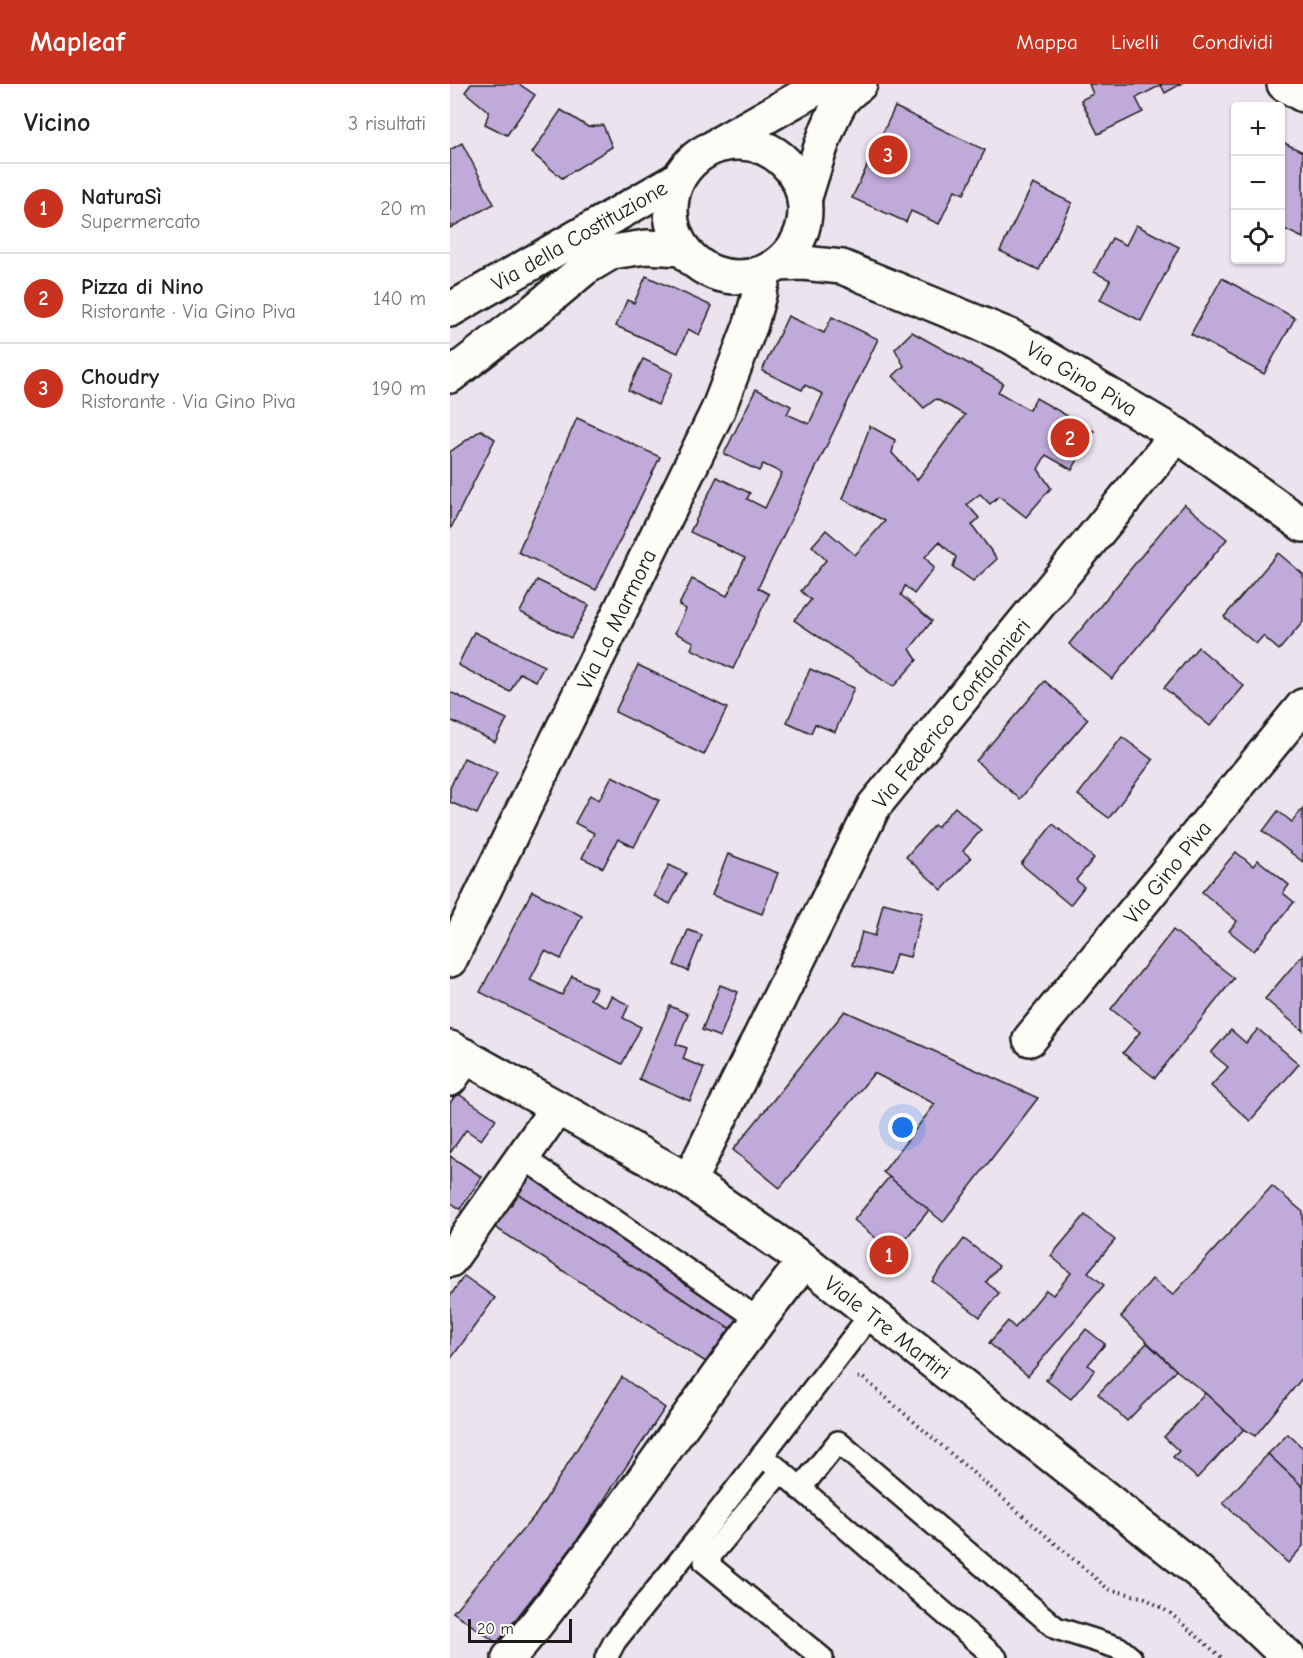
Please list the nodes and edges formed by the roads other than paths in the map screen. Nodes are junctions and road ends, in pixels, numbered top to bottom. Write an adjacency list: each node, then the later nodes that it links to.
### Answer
1 (824, 84): 5 (street)
2 (860, 84): 7 (street)
3 (1284, 84): 4 (street)
4 (1303, 95)
5 (704, 151): 6 (street); 7 (street)
6 (678, 179): 8 (street); 11 (street, Via della Costituzione)
7 (805, 210): 9 (street); 10 (street)
8 (683, 249): 10 (street); 12 (street)
9 (842, 267): 10 (street); 13 (street, Via Gino Piva)
10 (771, 268): 16 (street, Via La Marmora)
11 (450, 310)
12 (450, 376)
13 (1177, 435): 14 (street, Via Gino Piva); 21 (street, Via Federico Confalonieri)
14 (1303, 525)
15 (1303, 706): 17 (street, Via Gino Piva)
16 (450, 960)
17 (1030, 1039)
18 (455, 1061): 19 (street, Viale Tre Martiri)
19 (557, 1108): 20 (street); 21 (street, Viale Tre Martiri)
20 (522, 1157): 22 (street); 25 (lane)
21 (689, 1181): 23 (street, Viale Tre Martiri)
22 (450, 1260)
23 (805, 1261): 24 (street, Viale Tre Martiri); 25 (street)
24 (871, 1314): 26 (lane); 34 (street, Viale Tre Martiri)
25 (758, 1319): 29 (street)
26 (762, 1455): 27 (lane); 30 (lane)
27 (781, 1471): 28 (lane); 31 (lane)
28 (800, 1489): 32 (lane); 33 (lane)
29 (509, 1658)
30 (606, 1658)
31 (822, 1658)
32 (996, 1658)
33 (1131, 1658)
34 (1289, 1658)

